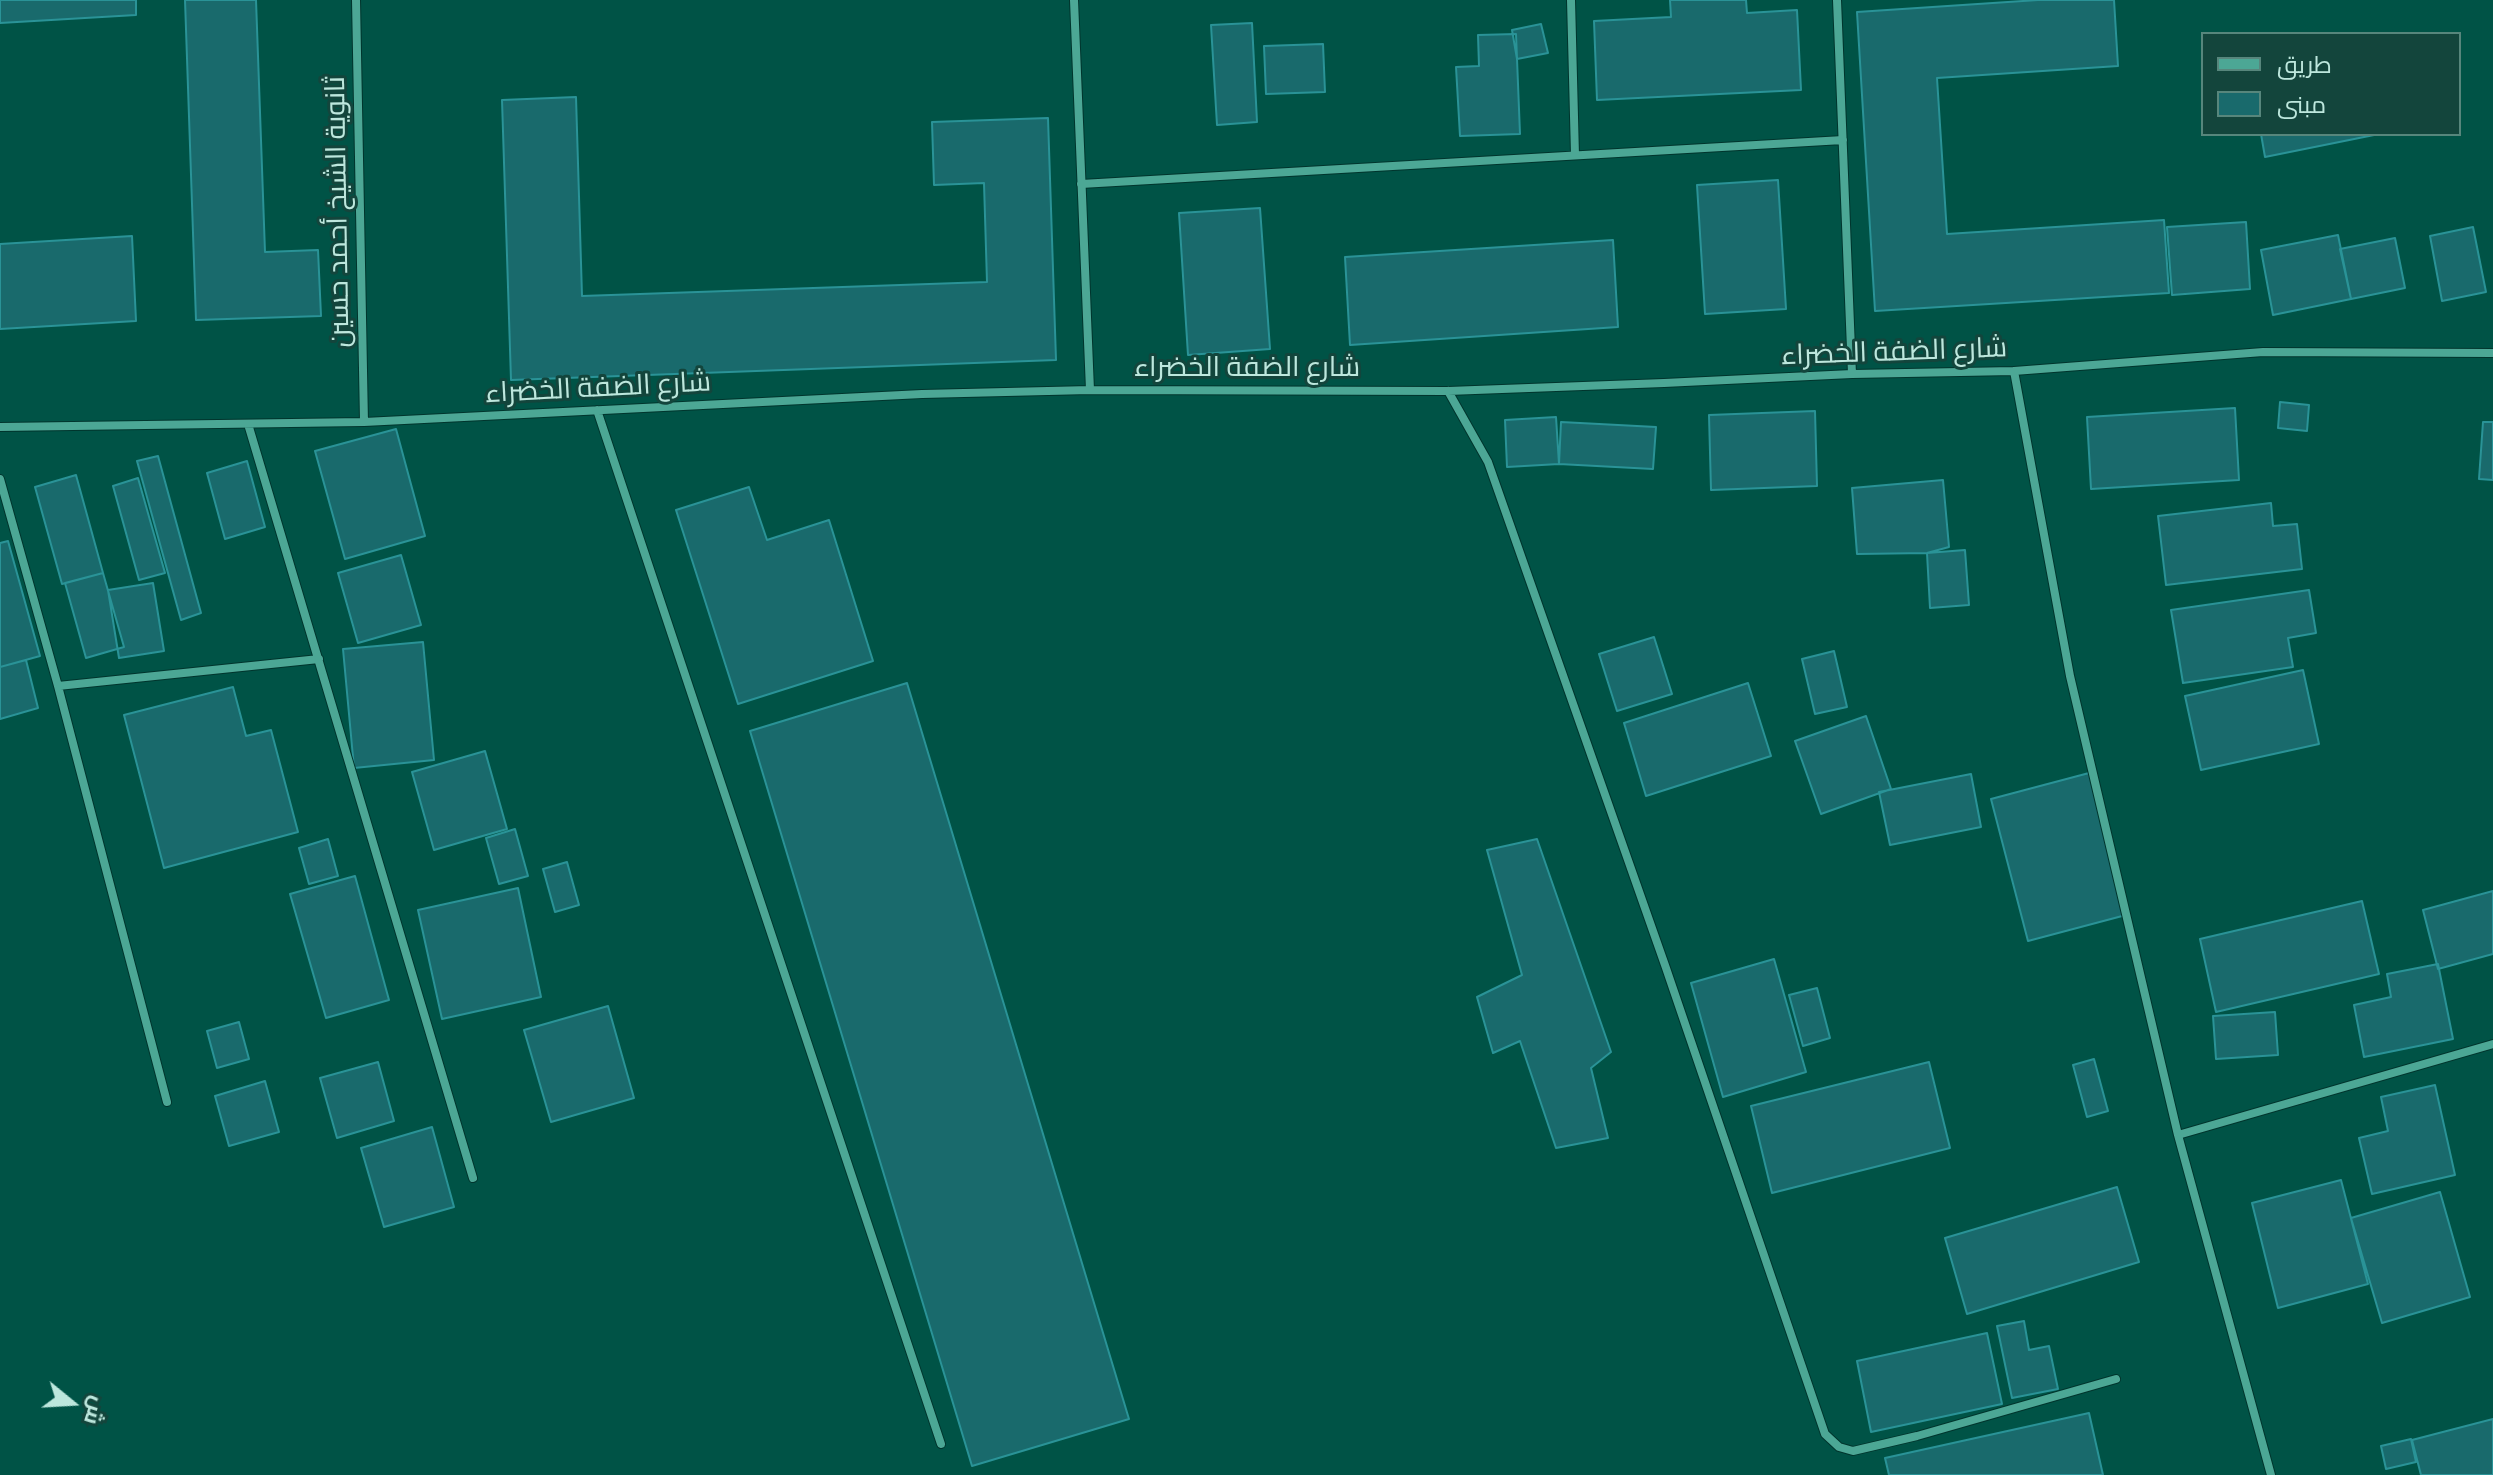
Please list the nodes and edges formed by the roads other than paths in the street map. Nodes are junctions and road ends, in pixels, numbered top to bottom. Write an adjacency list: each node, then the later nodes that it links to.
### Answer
1 (356, 0): 14 (street, ثانوية الشيخ أحمد حسين)
2 (1074, 0): 7 (street)
3 (1571, 0): 6 (street)
4 (1837, 0): 5 (street)
5 (1843, 140): 6 (street); 10 (street)
6 (1575, 155): 7 (street)
7 (1081, 184): 11 (street)
8 (2493, 353): 9 (street, شارع الضفة الخضراء)
9 (2014, 371): 10 (street, شارع الضفة الخضراء); 22 (street)
10 (1852, 374): 12 (street, شارع الضفة الخضراء)
11 (1090, 390): 12 (street, شارع الضفة الخضراء); 13 (street, شارع الضفة الخضراء)
12 (1448, 391): 24 (street)
13 (597, 410): 14 (street, شارع الضفة الخضراء); 25 (street)
14 (364, 422): 15 (street, شارع الضفة الخضراء)
15 (248, 424): 16 (street, شارع الضفة الخضراء); 18 (street)
16 (0, 427)
17 (0, 479): 19 (street)
18 (319, 659): 19 (street); 23 (street)
19 (58, 686): 21 (street)
20 (2493, 1044): 22 (street)
21 (167, 1102)
22 (2178, 1135): 26 (street)
23 (473, 1178)
24 (2116, 1379)
25 (941, 1444)
26 (2271, 1475)

